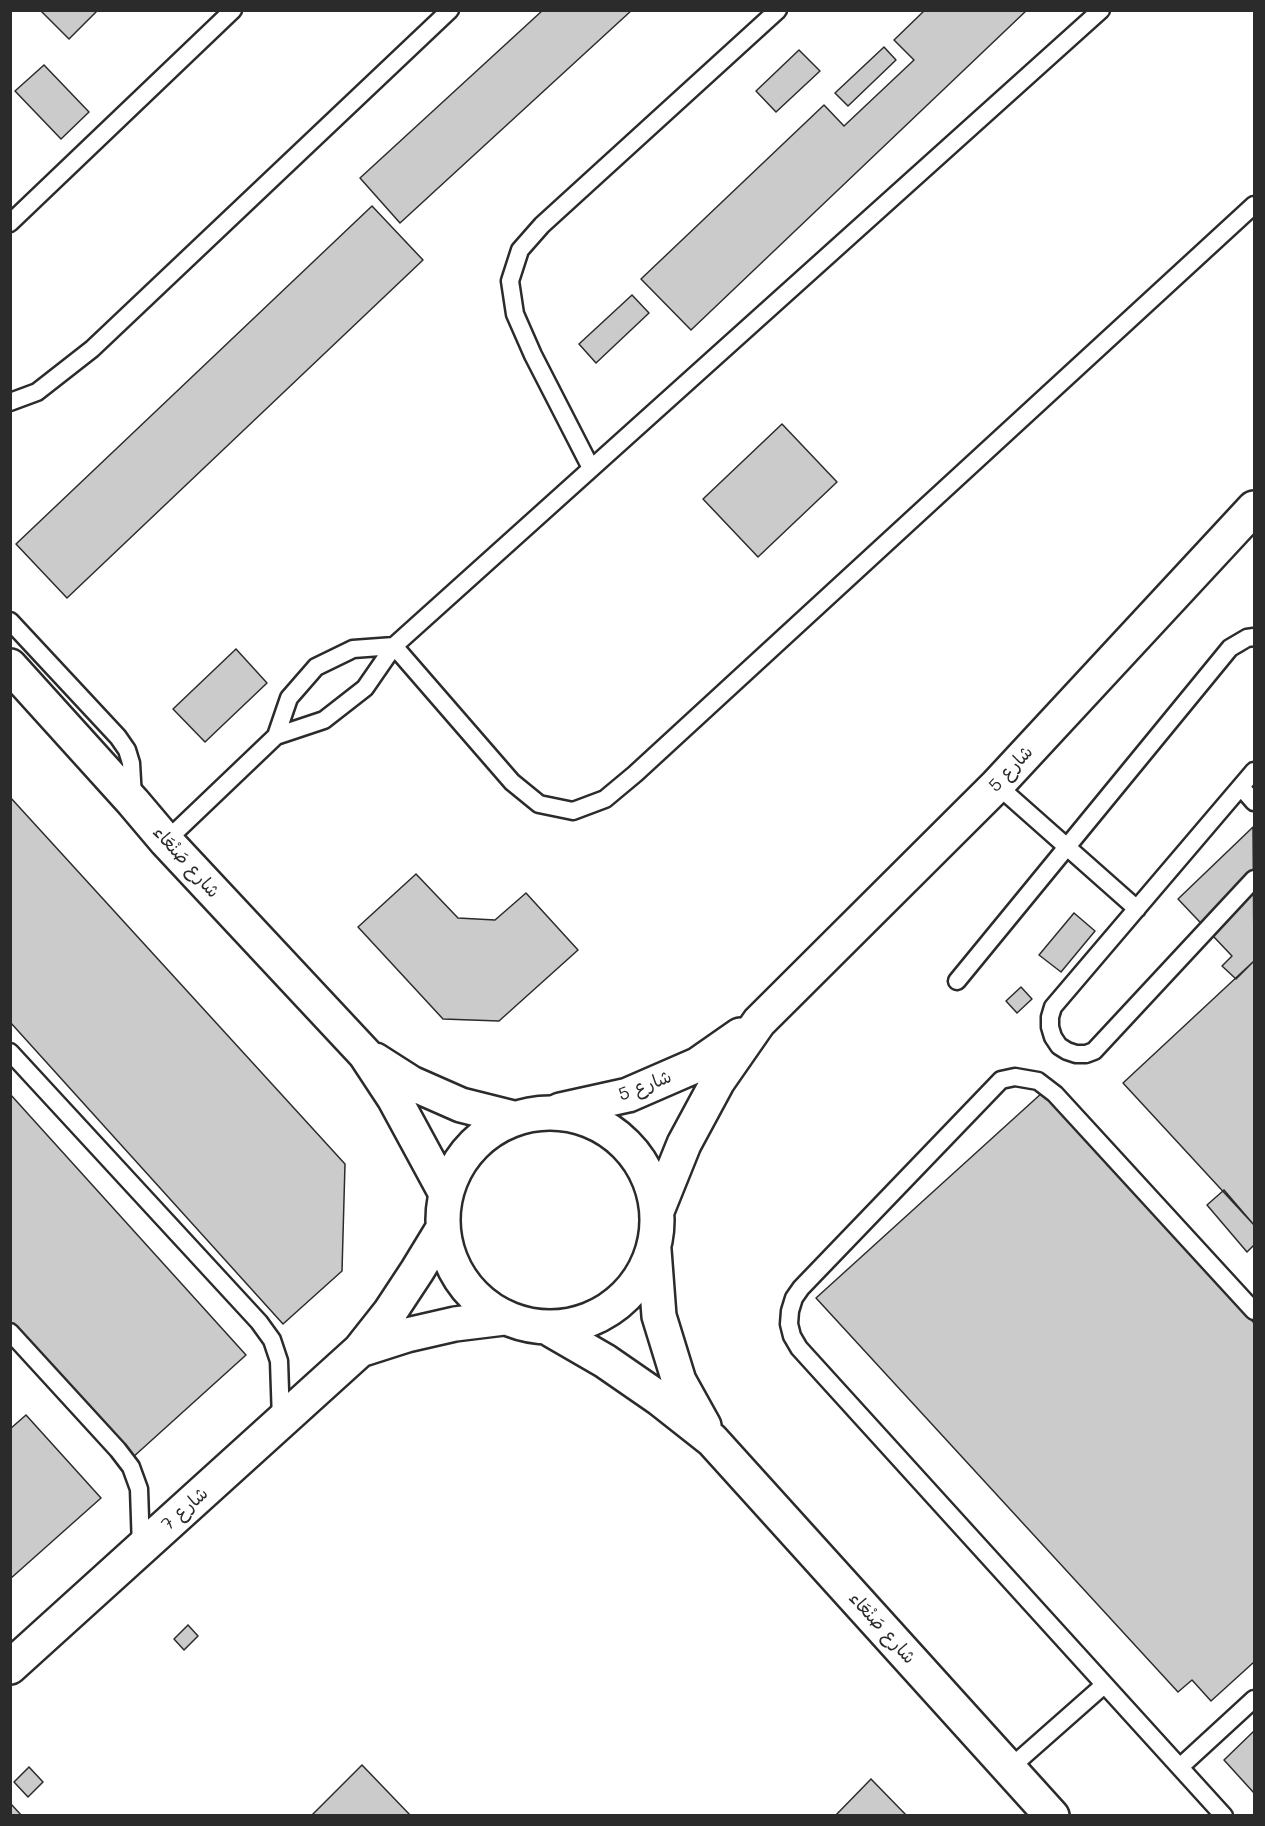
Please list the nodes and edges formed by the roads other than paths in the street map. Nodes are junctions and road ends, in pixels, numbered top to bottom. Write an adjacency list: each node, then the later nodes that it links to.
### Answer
1 (233, 10): 6 (lane)
2 (450, 10): 7 (lane)
3 (778, 10): 8 (lane)
4 (1101, 10): 8 (lane)
5 (1254, 205): 12 (lane)
6 (10, 223)
7 (10, 402)
8 (591, 468): 12 (lane)
9 (1254, 508): 16 (street, شارع 5)
10 (10, 621): 18 (lane)
11 (1254, 637): 21 (lane)
12 (394, 646): 14 (lane); 14 (lane)
13 (10, 666): 18 (street, شارع صَنْعَاء)
14 (276, 736): 20 (lane)
15 (1254, 771): 17 (lane)
16 (997, 785): 21 (lane); 25 (street, شارع 5)
17 (1241, 787): 19 (lane); 23 (lane)
18 (134, 802): 20 (street, شارع صَنْعَاء)
19 (1254, 802)
20 (166, 841): 27 (street, شارع صَنْعَاء)
21 (1067, 847): 23 (lane); 24 (lane)
22 (1254, 879): 23 (lane)
23 (1137, 909)
24 (957, 981)
25 (759, 1022): 28 (street, شارع 5); 31 (street, شارع 5)
26 (10, 1052): 39 (lane)
27 (365, 1054): 29 (street, شارع صَنْعَاء); 30 (street, شارع صَنْعَاء)
28 (554, 1112): 29 (street, شارع 5); 31 (street)
29 (513, 1118): 30 (street)
30 (445, 1192): 32 (street)
31 (657, 1211): 33 (street)
32 (442, 1230): 35 (street); 38 (street, شارع 7)
33 (654, 1249): 36 (street); 40 (street, شارع صَنْعَاء)
34 (1254, 1311): 43 (lane)
35 (504, 1318): 36 (street); 38 (street, شارع 7)
36 (548, 1328): 40 (street, شارع صَنْعَاء)
37 (10, 1332): 41 (lane)
38 (360, 1350): 39 (street, شارع 7)
39 (281, 1422): 41 (street, شارع 7)
40 (712, 1440): 46 (street, شارع صَنْعَاء)
41 (141, 1549): 42 (street, شارع 7)
42 (10, 1667)
43 (1104, 1685): 45 (lane); 46 (lane)
44 (1254, 1699): 45 (lane)
45 (1180, 1767): 48 (lane)
46 (1010, 1768): 47 (street, شارع صَنْعَاء)
47 (1052, 1815)
48 (1224, 1815)

